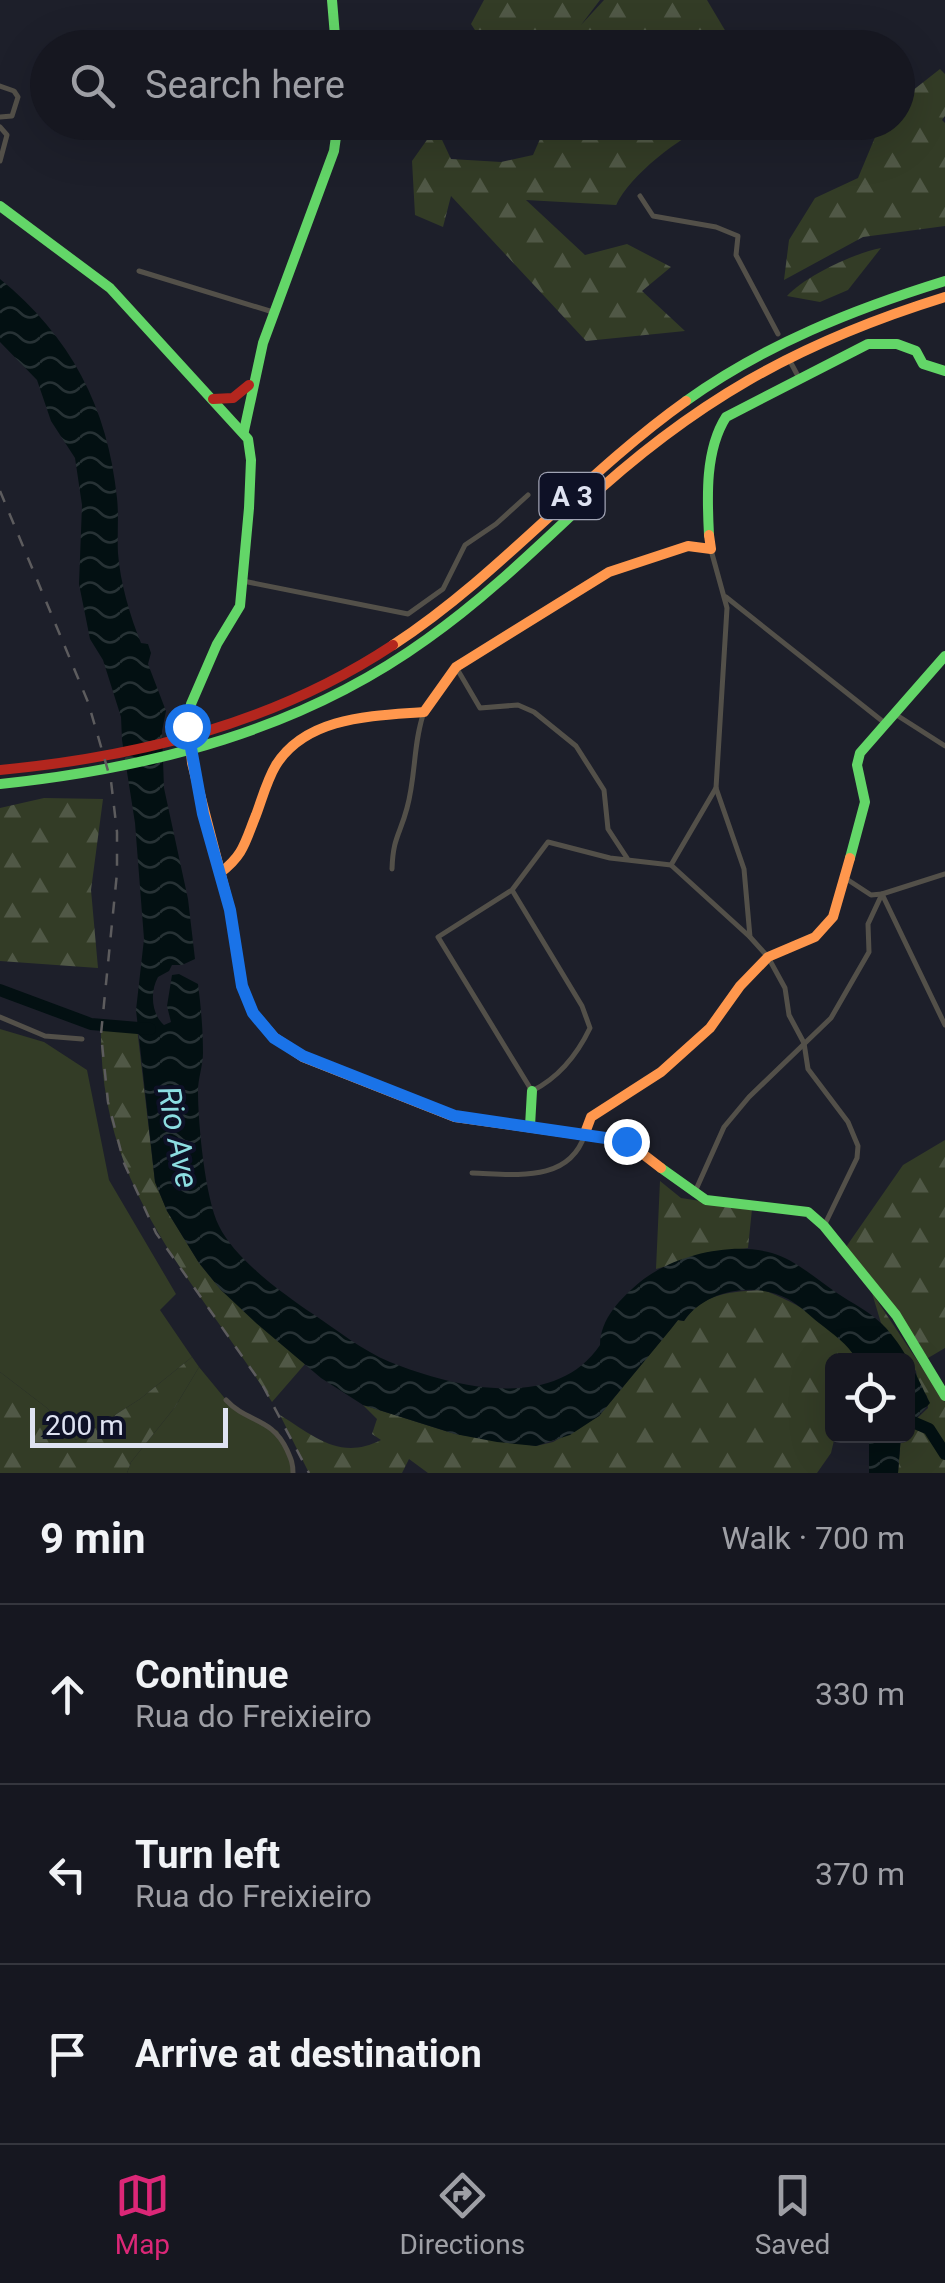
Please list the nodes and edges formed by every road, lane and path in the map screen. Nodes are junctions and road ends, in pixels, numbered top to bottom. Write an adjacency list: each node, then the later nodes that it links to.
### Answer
1 (332, 0): 2 (main road)
2 (334, 30)
3 (0, 86): 4 (street)
4 (0, 116)
5 (0, 127): 7 (street)
6 (336, 140): 14 (main road)
7 (2, 149): 8 (street)
8 (0, 161)
9 (640, 196): 15 (street)
10 (0, 206): 20 (main road)
11 (139, 271): 14 (street)
12 (945, 281): 32 (main road, A 3)
13 (945, 297): 33 (main road, A 3)
14 (273, 312): 19 (main road)
15 (778, 334)
16 (791, 363): 18 (street)
17 (945, 371): 18 (main road)
18 (799, 378): 23 (main road)
19 (252, 382): 20 (main road); 21 (main road)
20 (214, 399): 21 (main road)
21 (244, 432): 24 (main road)
22 (528, 494): 24 (street)
23 (710, 549): 25 (street); 27 (main road)
24 (242, 581): 38 (main road)
25 (724, 596): 30 (street); 34 (street)
26 (945, 656): 29 (main road)
27 (456, 667): 28 (main road); 35 (street)
28 (424, 712): 37 (street); 38 (main road)
29 (895, 714): 30 (main road); 31 (street)
30 (887, 724): 40 (main road)
31 (945, 746)
32 (0, 770)
33 (0, 784)
34 (716, 788): 36 (street); 43 (street)
35 (628, 858): 36 (street); 41 (street)
36 (671, 865): 43 (street)
37 (392, 869)
38 (220, 874): 50 (main road)
39 (945, 874): 42 (street)
40 (845, 878): 42 (street); 44 (main road)
41 (512, 890): 49 (street); 49 (street)
42 (882, 894): 46 (street); 48 (street)
43 (750, 937): 44 (street)
44 (768, 957): 48 (street); 51 (main road)
45 (0, 1018): 47 (street)
46 (945, 1025)
47 (82, 1039)
48 (804, 1042): 53 (street); 54 (street)
49 (532, 1091): 50 (main road)
50 (530, 1126): 51 (main road)
51 (586, 1133): 52 (street); 53 (main road)
52 (472, 1173)
53 (694, 1194): 54 (main road)
54 (824, 1226): 55 (main road)
55 (945, 1396)
56 (226, 1400): 57 (street)
57 (293, 1473)

